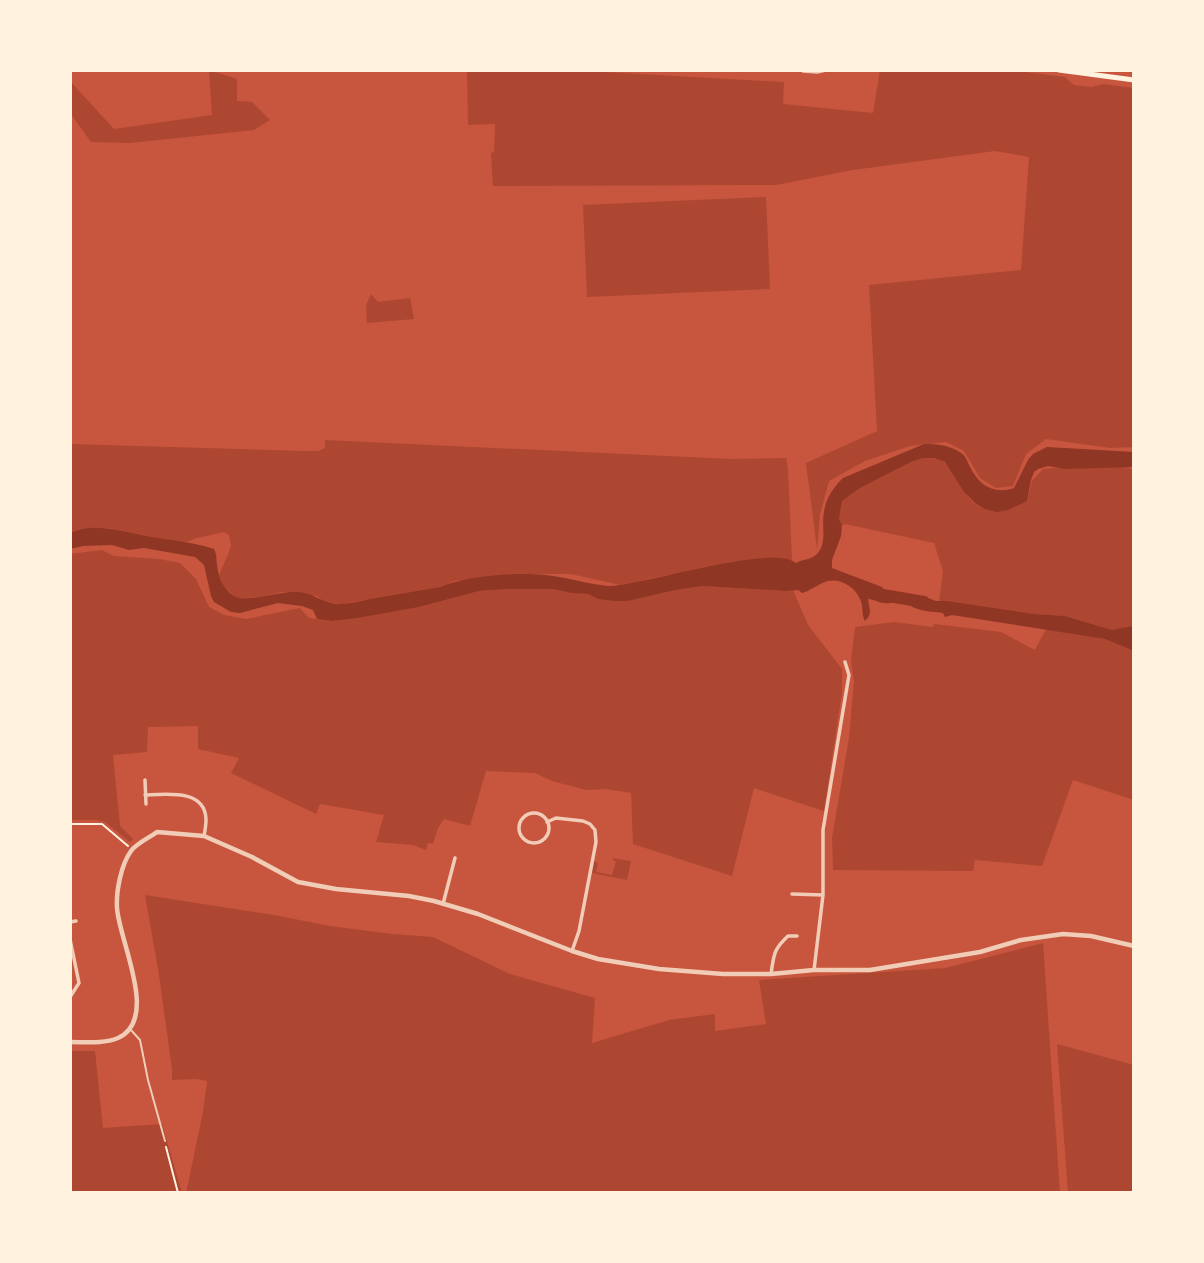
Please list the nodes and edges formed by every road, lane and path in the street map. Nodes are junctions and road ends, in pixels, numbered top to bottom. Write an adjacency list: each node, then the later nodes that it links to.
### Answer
1 (826, 70): 3 (street)
2 (1059, 70): 4 (main road)
3 (803, 71)
4 (1134, 80)
5 (845, 662): 15 (street)
6 (145, 780): 7 (street)
7 (145, 795): 8 (street); 11 (street)
8 (146, 804)
9 (547, 822): 9 (street); 22 (street)
10 (70, 824): 12 (path)
11 (204, 836): 12 (street); 16 (street)
12 (132, 850): 26 (street)
13 (455, 858): 16 (street)
14 (792, 894): 15 (street)
15 (823, 895): 23 (street)
16 (443, 904): 22 (street)
17 (76, 921): 18 (street)
18 (70, 922)
19 (797, 936): 24 (street)
20 (70, 939): 25 (street)
21 (1134, 946): 23 (street)
22 (572, 951): 24 (street)
23 (814, 970): 24 (street)
24 (771, 974)
25 (70, 997)
26 (130, 1029): 27 (street); 28 (lane)
27 (70, 1042)
28 (165, 1141): 29 (path)
29 (178, 1193)

